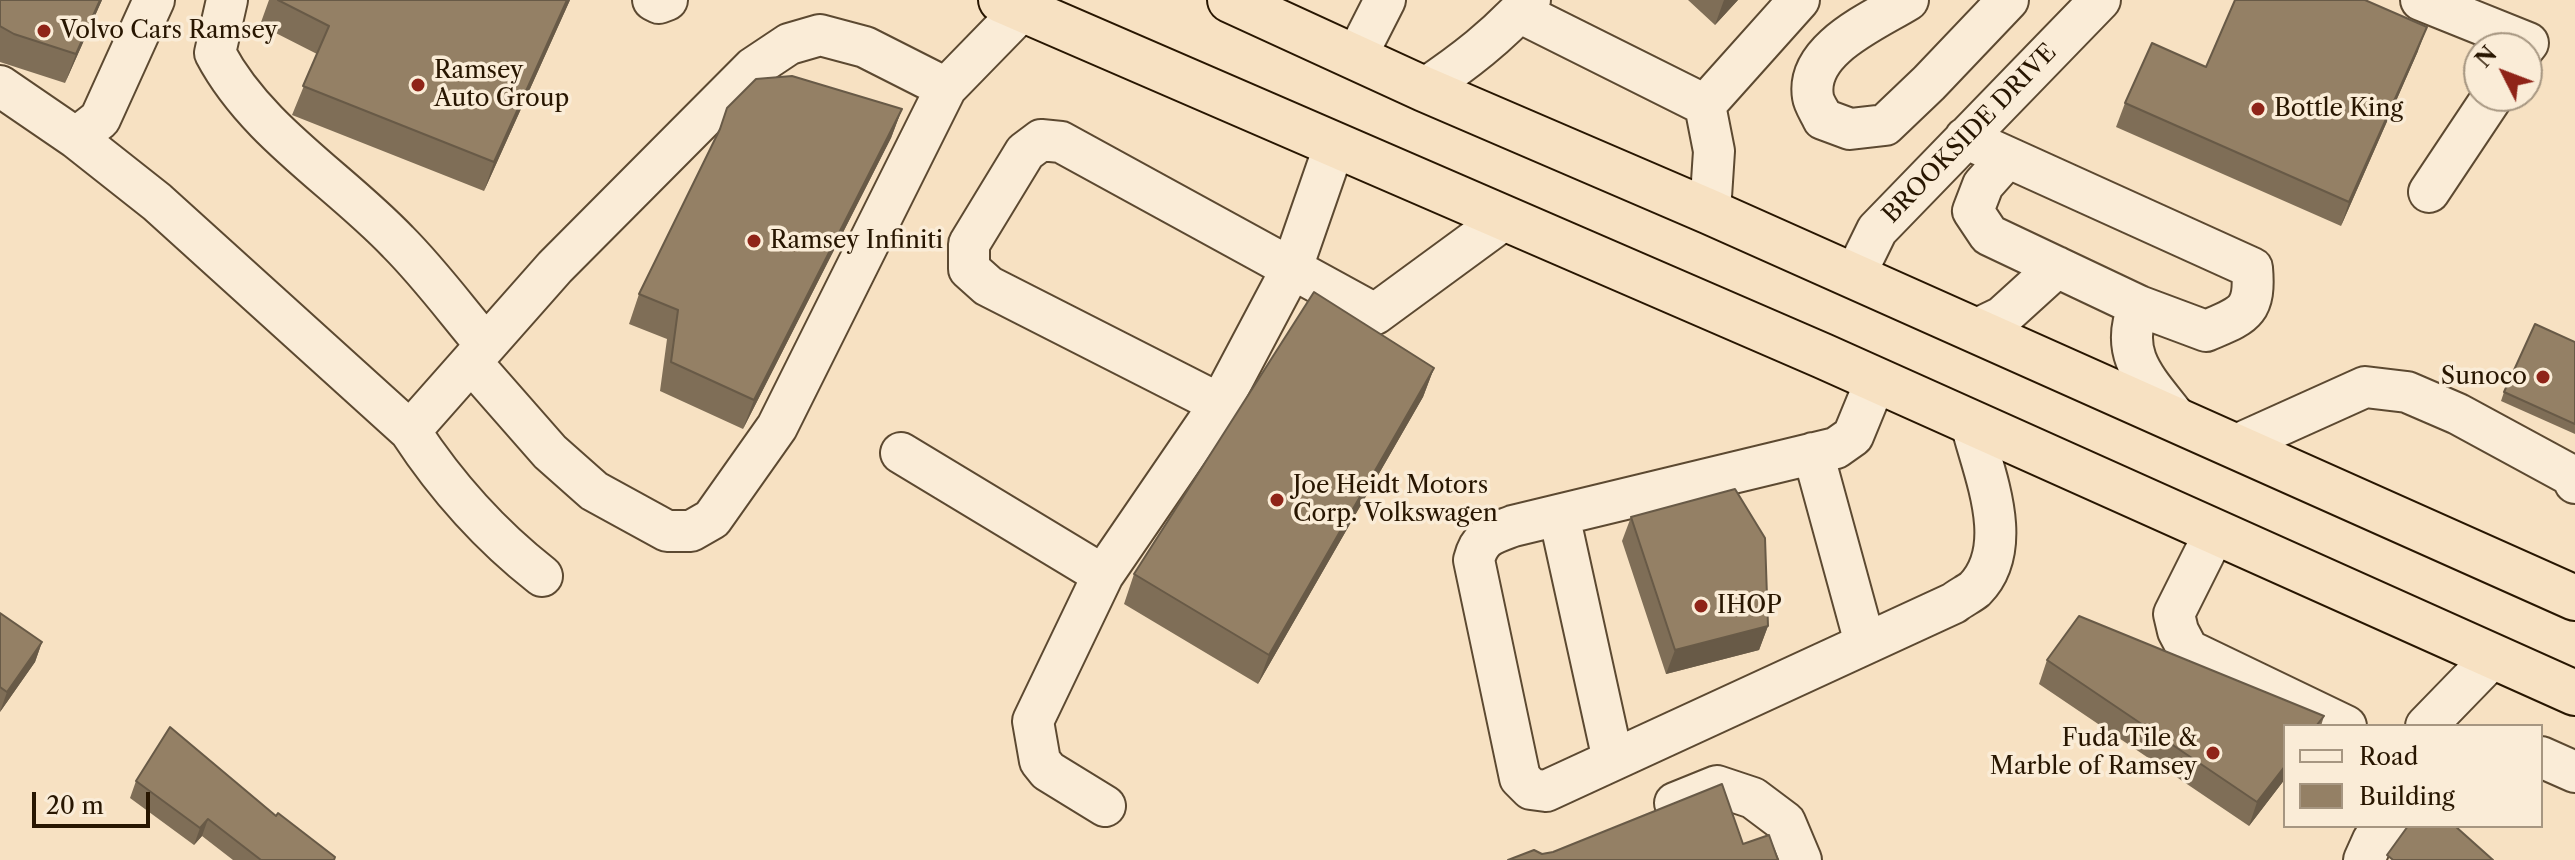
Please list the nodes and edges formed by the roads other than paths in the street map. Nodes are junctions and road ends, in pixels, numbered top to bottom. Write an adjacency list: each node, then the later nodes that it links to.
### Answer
1 (154, 0): 21 (street)
2 (227, 0): 33 (street)
3 (653, 0): 4 (street)
4 (667, 0)
5 (1230, 0): 15 (highway)
6 (1385, 0): 15 (street)
7 (1799, 0): 19 (street)
8 (1908, 0): 9 (street)
9 (2008, 0)
10 (2100, 0): 22 (street, BROOKSIDE DRIVE)
11 (2421, 0): 14 (street)
12 (1012, 5): 17 (street); 23 (highway)
13 (1515, 16): 18 (street); 19 (street)
14 (2501, 32)
15 (1356, 57): 18 (highway)
16 (0, 86): 21 (street)
17 (946, 88): 33 (street); 33 (street)
18 (1424, 89): 26 (highway)
19 (1705, 105): 26 (street)
20 (2482, 112): 25 (street)
21 (76, 138): 38 (street)
22 (1965, 138): 24 (street); 30 (street, BROOKSIDE DRIVE)
23 (1334, 147): 27 (highway); 29 (street)
24 (2007, 158): 28 (street); 31 (street)
25 (2429, 192)
26 (1710, 212): 30 (highway)
27 (1506, 218): 29 (street); 34 (highway)
28 (2057, 267): 31 (street); 32 (street)
29 (1292, 268): 35 (street); 35 (street)
30 (1854, 277): 32 (highway)
31 (2139, 306): 36 (street)
32 (1975, 330): 36 (highway)
33 (478, 354): 38 (street)
34 (1876, 380): 37 (highway); 41 (street)
35 (1220, 404): 45 (street)
36 (2179, 422): 39 (highway)
37 (1971, 423): 44 (highway); 48 (street)
38 (410, 431): 46 (street)
39 (2234, 446): 42 (street); 47 (highway)
40 (901, 453): 45 (street)
41 (1813, 453): 43 (street); 48 (street)
42 (2575, 483)
43 (1559, 515): 54 (street); 54 (street)
44 (2215, 532): 49 (highway); 51 (street)
45 (1103, 575): 56 (street)
46 (542, 576)
47 (2575, 598)
48 (1865, 643): 54 (street)
49 (2493, 657): 50 (highway); 52 (street)
50 (2575, 693)
51 (2342, 724)
52 (2428, 724)
53 (2543, 758): 55 (street)
54 (1613, 760)
55 (2575, 772)
56 (1105, 806)
57 (1647, 815): 59 (street)
58 (2391, 828): 60 (street)
59 (1801, 860)
60 (2364, 860)

